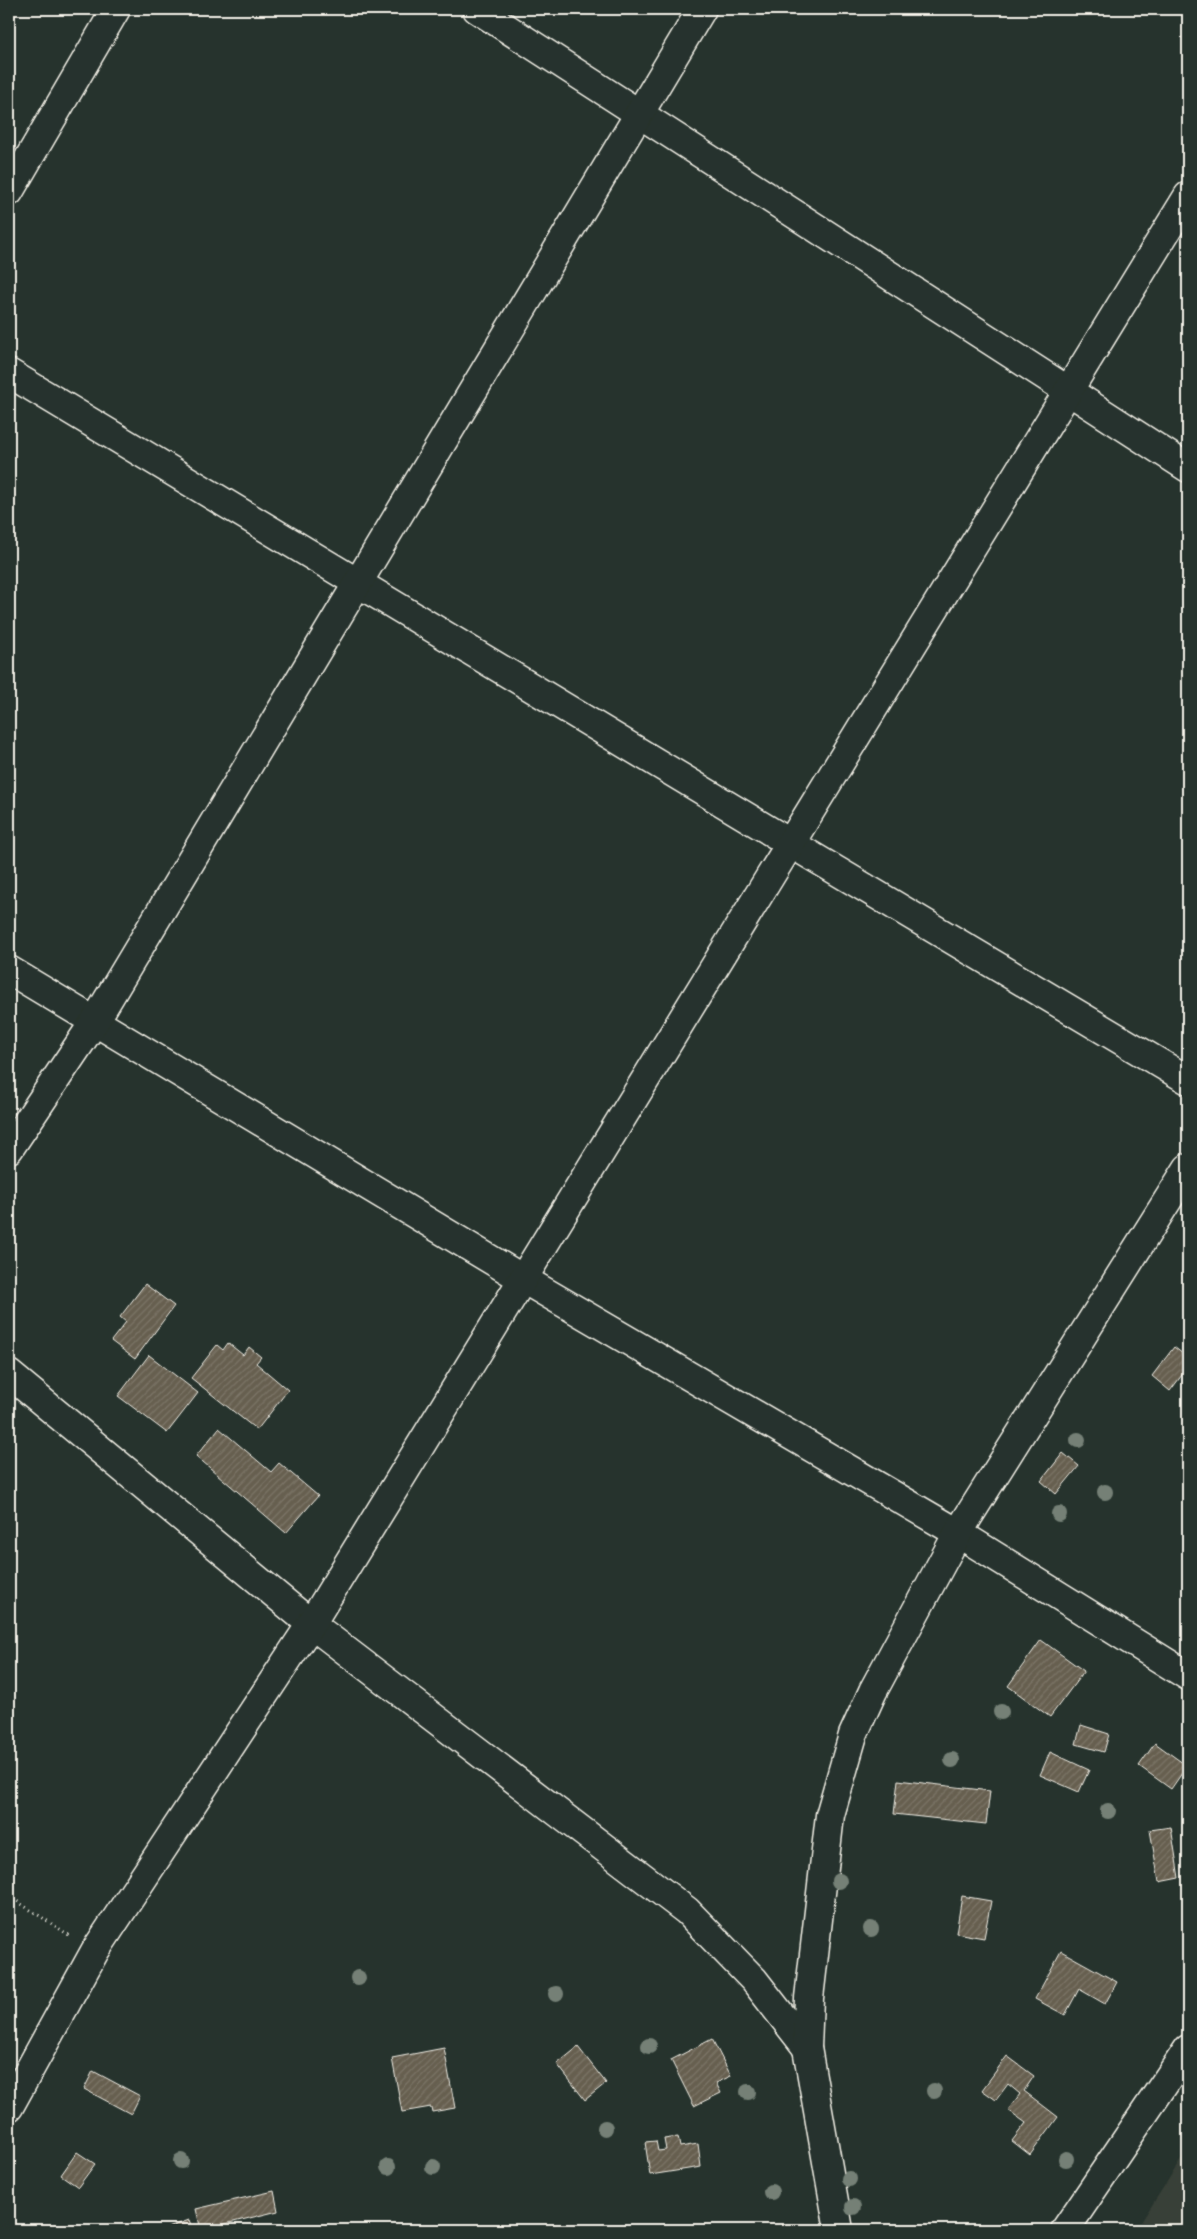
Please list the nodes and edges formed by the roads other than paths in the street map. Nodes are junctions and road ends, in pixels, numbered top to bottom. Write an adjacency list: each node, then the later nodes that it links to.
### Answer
1 (116, 9): 5 (street)
2 (477, 9): 4 (street)
3 (702, 9): 4 (street)
4 (639, 113): 8 (street); 10 (street)
5 (9, 192)
6 (1188, 196): 8 (street)
7 (9, 373): 10 (street)
8 (1068, 391): 9 (street); 11 (street)
9 (1188, 468)
10 (357, 583): 11 (street); 13 (street)
11 (790, 844): 14 (street); 17 (street)
12 (9, 970): 13 (street)
13 (95, 1021): 15 (street); 17 (street)
14 (1188, 1080)
15 (9, 1149)
16 (1188, 1168): 19 (street)
17 (523, 1279): 19 (street); 20 (street)
18 (9, 1374): 20 (street)
19 (958, 1533): 21 (street); 22 (street)
20 (311, 1624): 22 (street); 24 (street)
21 (1188, 1676)
22 (807, 2048): 25 (street)
23 (1188, 2049): 26 (street)
24 (9, 2107)
25 (839, 2230)
26 (1065, 2230)

